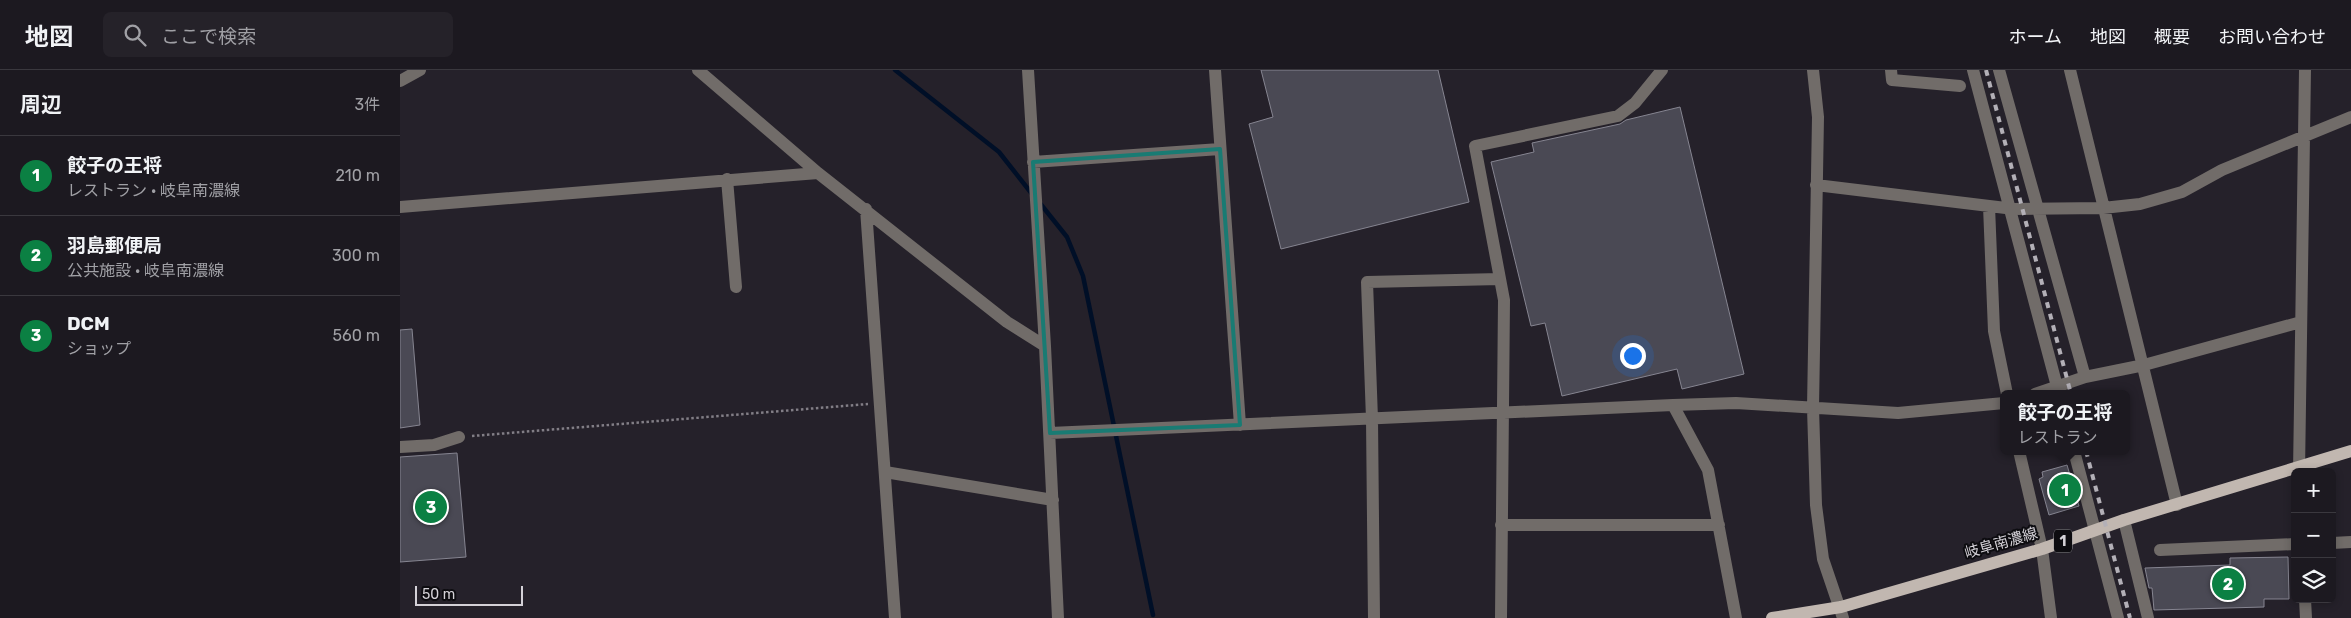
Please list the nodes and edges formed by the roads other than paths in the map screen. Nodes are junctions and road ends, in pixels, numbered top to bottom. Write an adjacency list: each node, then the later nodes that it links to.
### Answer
1 (420, 70): 12 (street)
2 (698, 70): 18 (street)
3 (1028, 70): 17 (street)
4 (1215, 70): 16 (street)
5 (1662, 70): 27 (street)
6 (1813, 70): 20 (street)
7 (1891, 70): 13 (street)
8 (1973, 70): 23 (street)
9 (1999, 70): 24 (street)
10 (2070, 70): 25 (street)
11 (2305, 70): 15 (street)
12 (400, 81)
13 (1960, 86)
14 (2351, 117): 15 (street)
15 (2304, 137): 25 (street); 29 (street)
16 (1220, 149): 17 (street); 40 (street)
17 (1034, 164): 30 (street)
18 (818, 172): 19 (street); 26 (street)
19 (727, 179): 22 (street); 28 (street)
20 (1816, 185): 21 (street); 37 (street)
21 (1989, 206): 23 (street); 33 (street)
22 (400, 207)
23 (2009, 208): 24 (street); 34 (street)
24 (2038, 208): 25 (street); 32 (street)
25 (2103, 208): 31 (street)
26 (866, 209): 30 (street); 50 (street)
27 (1500, 279): 38 (street); 39 (street)
28 (736, 287)
29 (2301, 322): 31 (street); 47 (street)
30 (1046, 346): 41 (street)
31 (2144, 365): 32 (street); 52 (street)
32 (2085, 378): 34 (street)
33 (2005, 390)
34 (2058, 390)
35 (2000, 404): 37 (street)
36 (1673, 405): 37 (street); 38 (street); 55 (street)
37 (1813, 408): 63 (street)
38 (1503, 413): 39 (street); 54 (street)
39 (1372, 419): 40 (street); 66 (street)
40 (1240, 425): 41 (street)
41 (1050, 433): 51 (street)
42 (459, 437): 43 (street)
43 (400, 447)
44 (2351, 451): 48 (main road, 岐阜南濃線 / 1)
45 (2020, 455): 60 (street)
46 (2075, 455): 56 (street)
47 (2298, 468)
48 (2301, 468)
49 (2291, 471): 52 (main road, 岐阜南濃線 / 1)
50 (885, 472): 51 (street); 64 (street)
51 (1053, 500): 65 (street)
52 (2177, 505): 53 (main road, 岐阜南濃線 / 1)
53 (2124, 520): 56 (main road, 岐阜南濃線 / 1); 72 (street)
54 (1501, 525): 55 (street); 67 (street)
55 (1719, 525): 68 (street)
56 (2095, 530): 60 (main road, 岐阜南濃線 / 1); 71 (street)
57 (2351, 542): 58 (street)
58 (2336, 543)
59 (2291, 544): 61 (street)
60 (2042, 549): 63 (main road, 岐阜南濃線 / 1); 70 (street)
61 (2160, 550)
62 (2305, 603): 73 (street)
63 (1842, 613): 69 (main road, 岐阜南濃線 / 1)
64 (895, 618)
65 (1058, 618)
66 (1374, 618)
67 (1500, 618)
68 (1736, 618)
69 (1772, 618)
70 (2050, 618)
71 (2118, 618)
72 (2148, 618)
73 (2306, 618)

